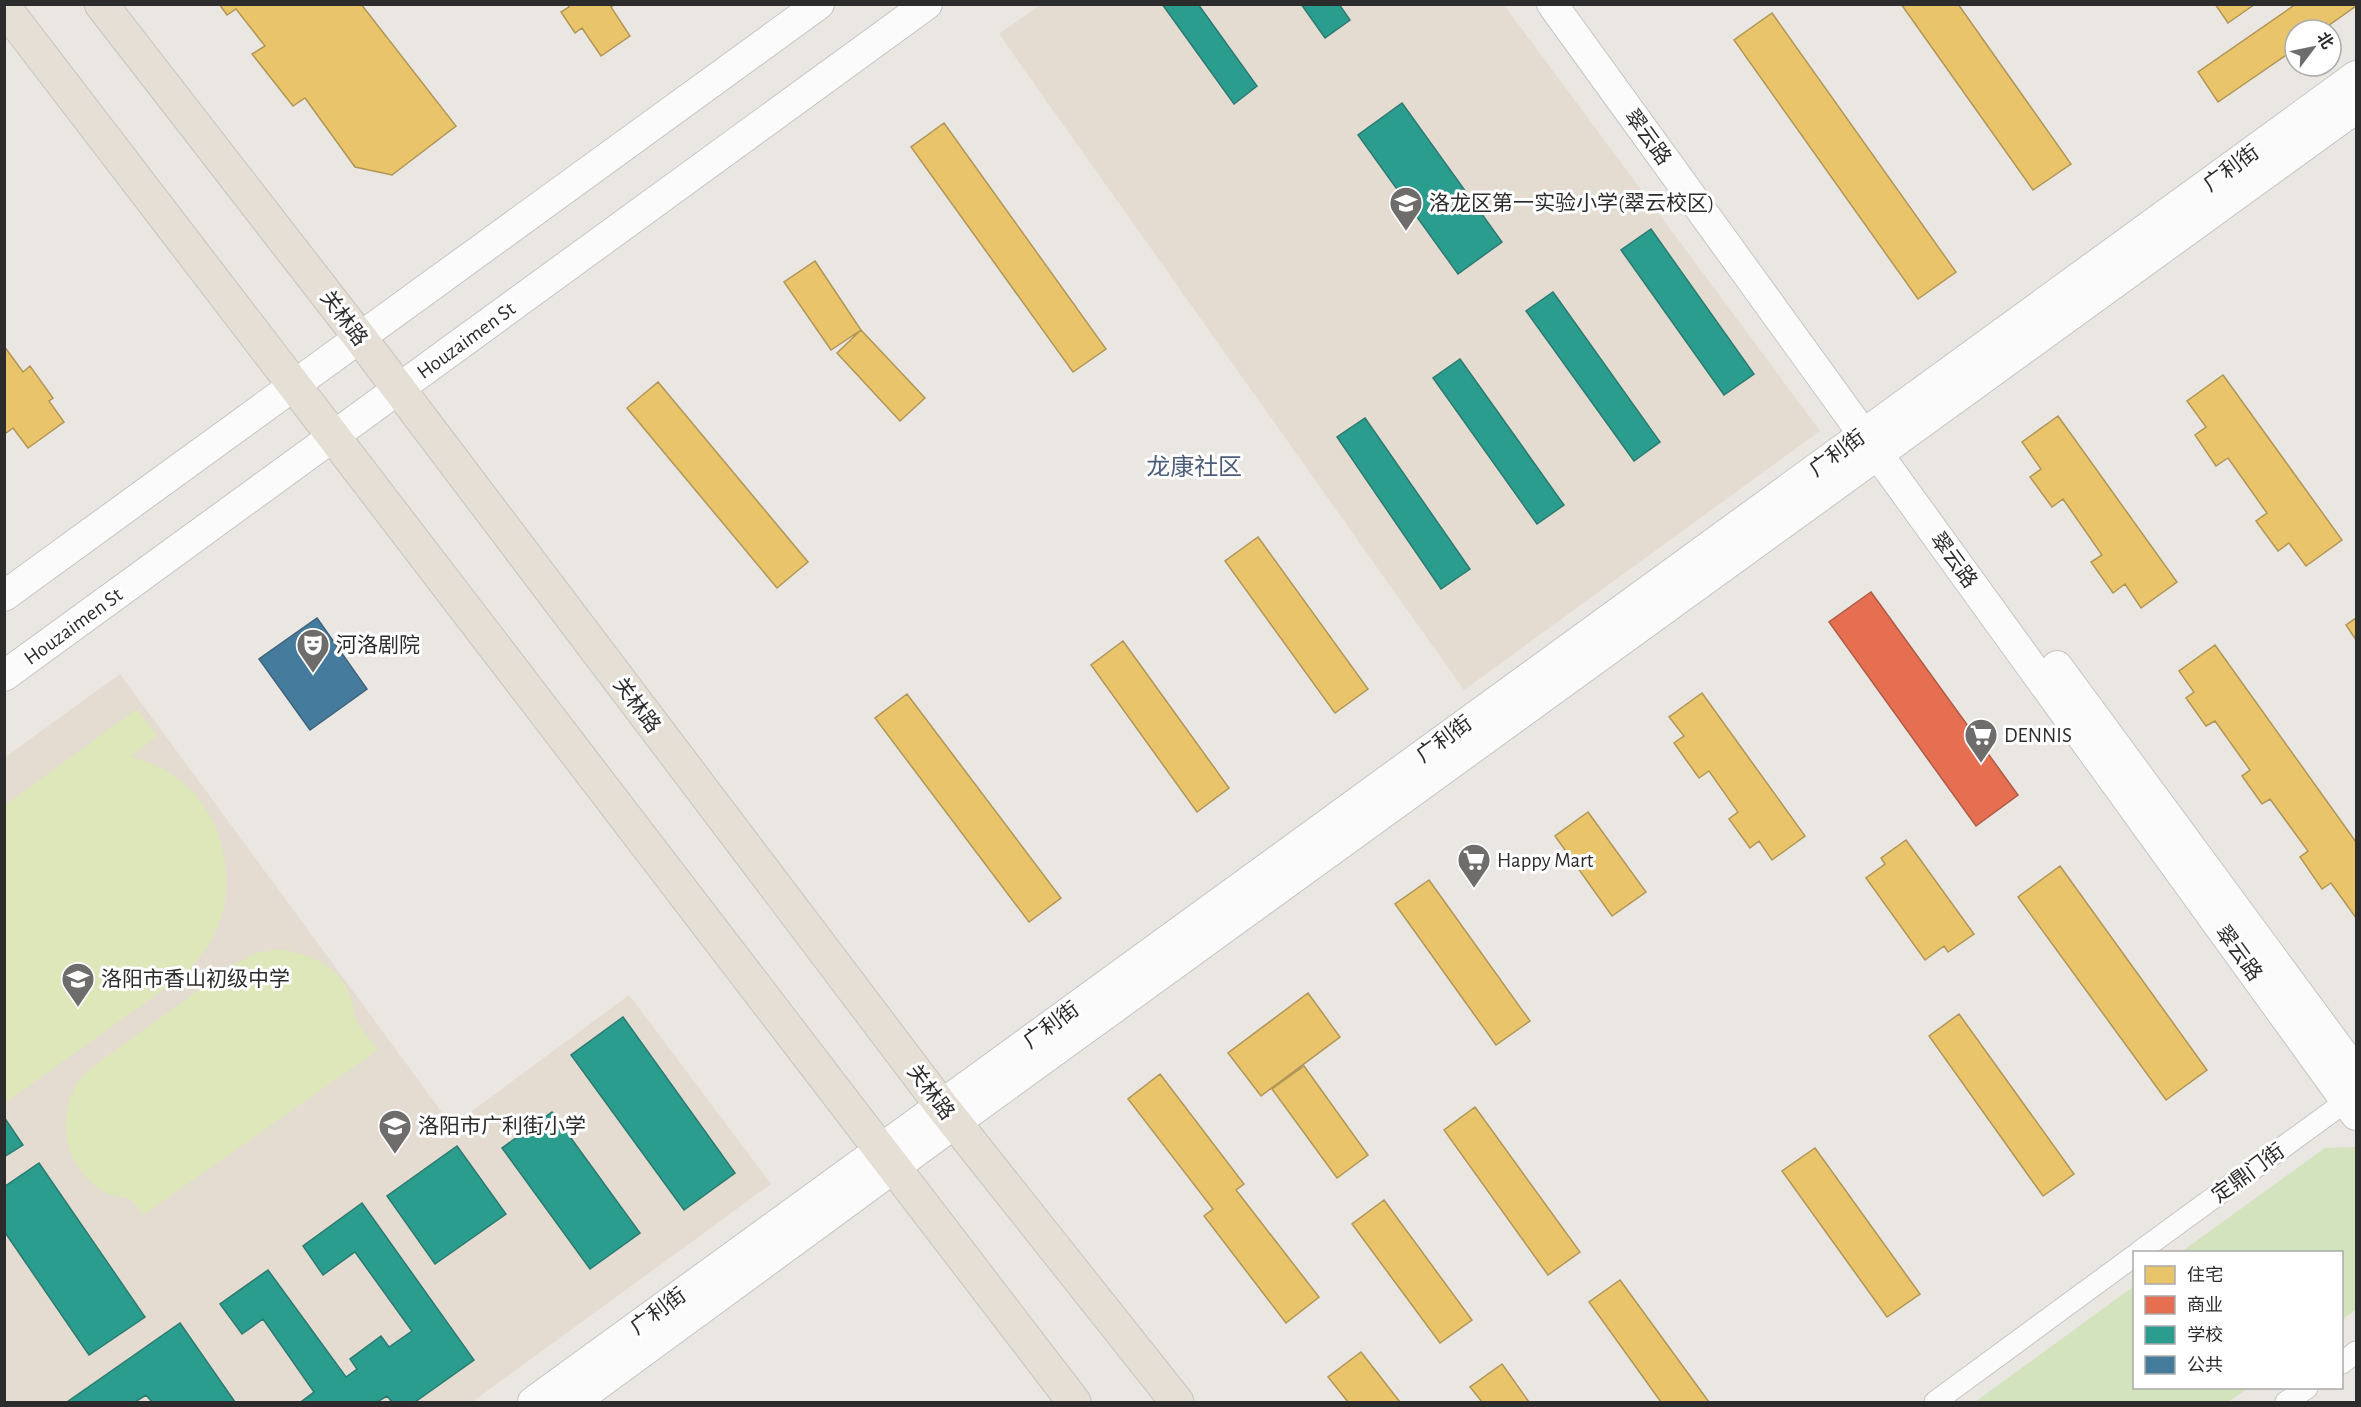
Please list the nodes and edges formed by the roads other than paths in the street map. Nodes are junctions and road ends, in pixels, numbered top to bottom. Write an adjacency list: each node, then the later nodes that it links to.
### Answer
1 (101, 4): 9 (main road, 关林路)
2 (819, 4): 9 (street)
3 (927, 4): 11 (street, Houzaimen St)
4 (1552, 4): 13 (street, 翠云路)
5 (1577, 4): 13 (street, 翠云路)
6 (4, 8): 10 (main road)
7 (2356, 76): 13 (street, 广利街)
8 (2356, 108): 13 (street, 广利街)
9 (361, 339): 10 (street); 11 (main road, 关林路)
10 (295, 385): 12 (main road); 14 (street)
11 (398, 390): 12 (street, Houzaimen St); 18 (main road, 关林路)
12 (334, 437): 15 (street, Houzaimen St); 19 (main road)
13 (1878, 439): 16 (street, 翠云路); 17 (street, 翠云路); 18 (street, 广利街)
14 (4, 596)
15 (4, 676)
16 (2356, 1072)
17 (2353, 1103): 20 (street, 定鼎门街)
18 (948, 1114): 19 (street, 广利街); 28 (main road, 关林路)
19 (888, 1158): 25 (street, 广利街); 26 (street, 广利街); 27 (main road)
20 (2140, 1251)
21 (2133, 1257): 29 (street)
22 (2356, 1352): 23 (street)
23 (2343, 1362)
24 (2306, 1389): 30 (street)
25 (533, 1402)
26 (574, 1402)
27 (1074, 1402)
28 (1177, 1402)
29 (1935, 1402)
30 (2286, 1402)

